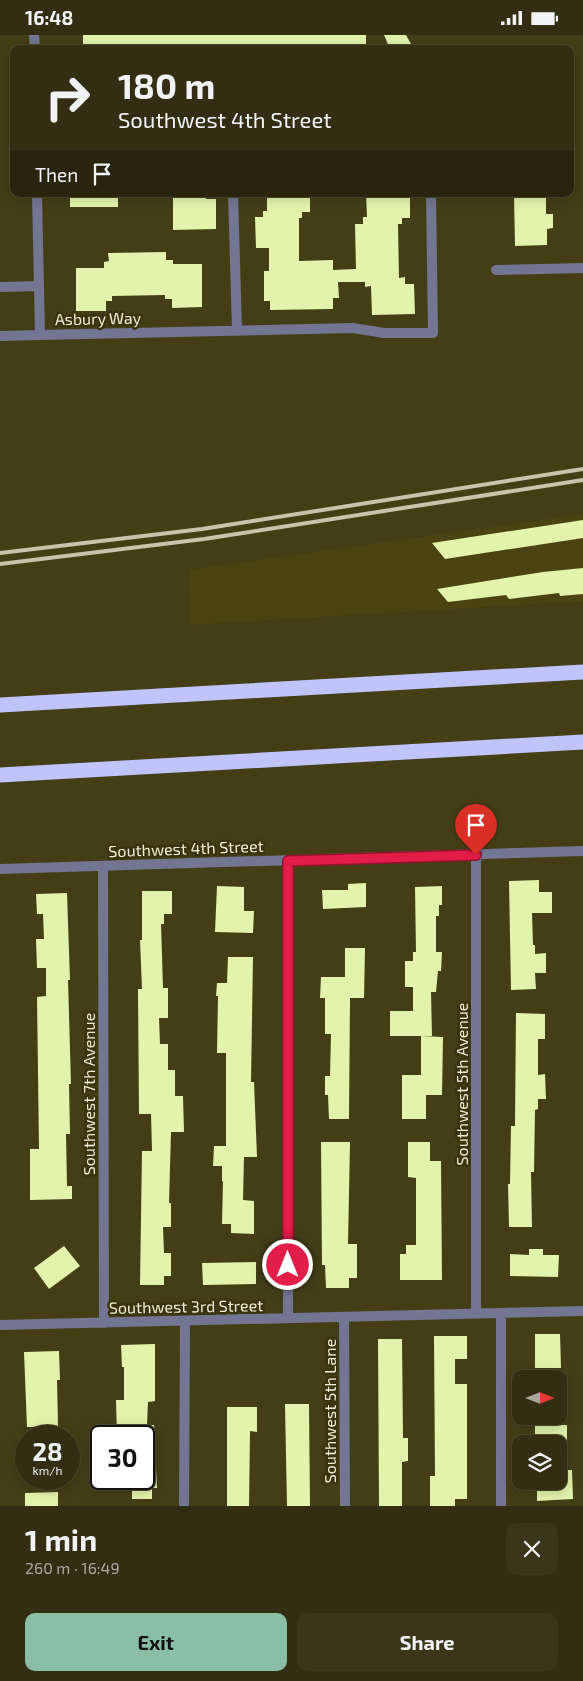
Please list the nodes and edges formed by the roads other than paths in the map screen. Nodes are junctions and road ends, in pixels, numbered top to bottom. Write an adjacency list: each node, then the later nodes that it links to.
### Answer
1 (37, 197): 6 (street, Asbury Way)
2 (234, 197): 8 (street)
3 (431, 197): 8 (street, Asbury Way)
4 (583, 268): 5 (street)
5 (496, 270)
6 (39, 286): 7 (street); 9 (street, Asbury Way)
7 (0, 287)
8 (237, 330): 9 (street, Asbury Way)
9 (40, 335): 10 (street)
10 (0, 336)
11 (583, 672): 12 (highway)
12 (0, 705)
13 (583, 742): 14 (highway)
14 (0, 775)
15 (583, 851): 16 (street, Southwest 4th Street)
16 (476, 855): 17 (street, Southwest 4th Street); 21 (street, Southwest 5th Avenue)
17 (288, 861): 18 (street, Southwest 4th Street); 24 (street)
18 (103, 866): 19 (street, Southwest 4th Street); 26 (street, Southwest 7th Avenue)
19 (0, 869)
20 (583, 1311): 22 (street, Southwest 3rd Street)
21 (476, 1313): 22 (street, Southwest 3rd Street); 23 (street, Southwest 3rd Street)
22 (501, 1313): 30 (street)
23 (344, 1317): 24 (street, Southwest 3rd Street); 29 (street, Southwest 5th Lane)
24 (288, 1318): 25 (street, Southwest 3rd Street)
25 (185, 1321): 26 (street, Southwest 3rd Street); 28 (street)
26 (104, 1323): 27 (street, Southwest 3rd Street)
27 (0, 1325)
28 (184, 1506)
29 (345, 1506)
30 (501, 1506)

